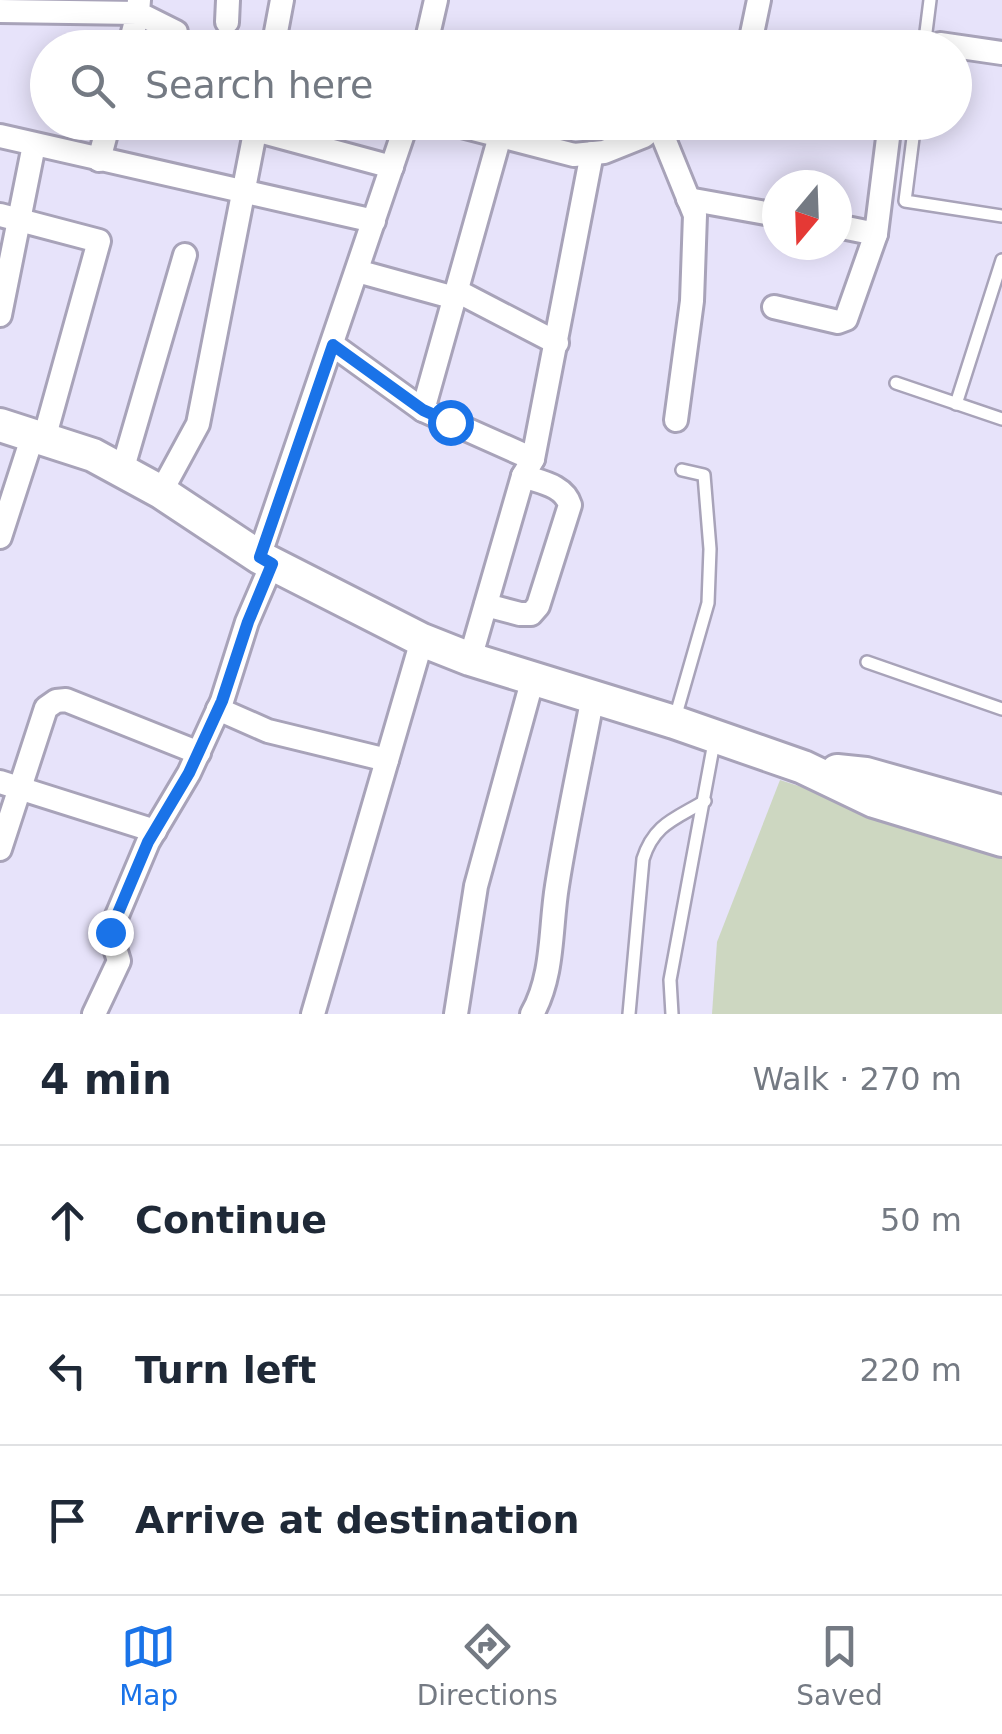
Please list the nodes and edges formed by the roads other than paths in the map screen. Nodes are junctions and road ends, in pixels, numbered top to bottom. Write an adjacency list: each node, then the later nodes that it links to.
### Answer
1 (282, 0): 8 (street)
2 (436, 0): 9 (street)
3 (759, 0): 10 (street)
4 (930, 0): 11 (lane)
5 (139, 6): 6 (street); 7 (street)
6 (0, 11)
7 (173, 30)
8 (276, 30)
9 (429, 30)
10 (753, 30)
11 (931, 30)
12 (972, 50): 13 (street)
13 (1002, 53)
14 (0, 136): 25 (street)
15 (104, 140): 27 (street)
16 (252, 140): 29 (street)
17 (304, 140): 28 (street)
18 (400, 140): 28 (street)
19 (499, 140): 40 (street)
20 (515, 140): 26 (street)
21 (632, 140): 26 (street)
22 (665, 140): 30 (street)
23 (888, 140): 36 (street)
24 (913, 140): 32 (lane)
25 (34, 145): 27 (street); 33 (street)
26 (592, 154): 43 (street)
27 (99, 160): 29 (street)
28 (392, 167): 34 (street)
29 (243, 191): 34 (street); 55 (street)
30 (688, 199): 31 (street); 49 (street)
31 (762, 212)
32 (1002, 216)
33 (10, 218): 42 (street); 51 (street)
34 (374, 221): 39 (street)
35 (852, 229): 36 (street)
36 (876, 234): 41 (street)
37 (185, 255): 54 (street)
38 (1002, 260): 46 (lane)
39 (358, 271): 40 (street); 44 (street)
40 (456, 294): 43 (street); 47 (street)
41 (774, 307)
42 (0, 315)
43 (557, 343): 52 (street)
44 (333, 345): 47 (street); 57 (street)
45 (896, 383): 46 (lane)
46 (956, 404): 48 (lane)
47 (423, 410): 52 (street)
48 (1002, 419)
49 (676, 420)
50 (0, 425): 51 (street)
51 (39, 437): 54 (street); 56 (street)
52 (528, 468): 58 (street); 58 (street)
53 (682, 470): 66 (lane)
54 (122, 471): 55 (street)
55 (162, 492): 57 (street)
56 (0, 538)
57 (266, 560): 59 (street); 64 (street)
58 (486, 605): 60 (street)
59 (422, 640): 60 (street); 69 (street)
60 (470, 659): 62 (street)
61 (867, 662): 65 (lane)
62 (533, 678): 63 (street); 79 (street)
63 (593, 696): 66 (street); 80 (street)
64 (218, 709): 68 (street); 69 (street)
65 (1002, 710)
66 (674, 722): 67 (street)
67 (715, 736): 70 (street); 72 (lane)
68 (198, 752): 71 (street); 74 (street)
69 (387, 760): 78 (street)
70 (802, 767): 73 (street); 75 (street)
71 (10, 786): 74 (street); 76 (street)
72 (705, 801): 81 (lane); 82 (lane)
73 (1002, 812)
74 (155, 830): 77 (street)
75 (1002, 840)
76 (0, 849)
77 (94, 1014)
78 (313, 1014)
79 (456, 1014)
80 (532, 1014)
81 (628, 1014)
82 (672, 1014)

